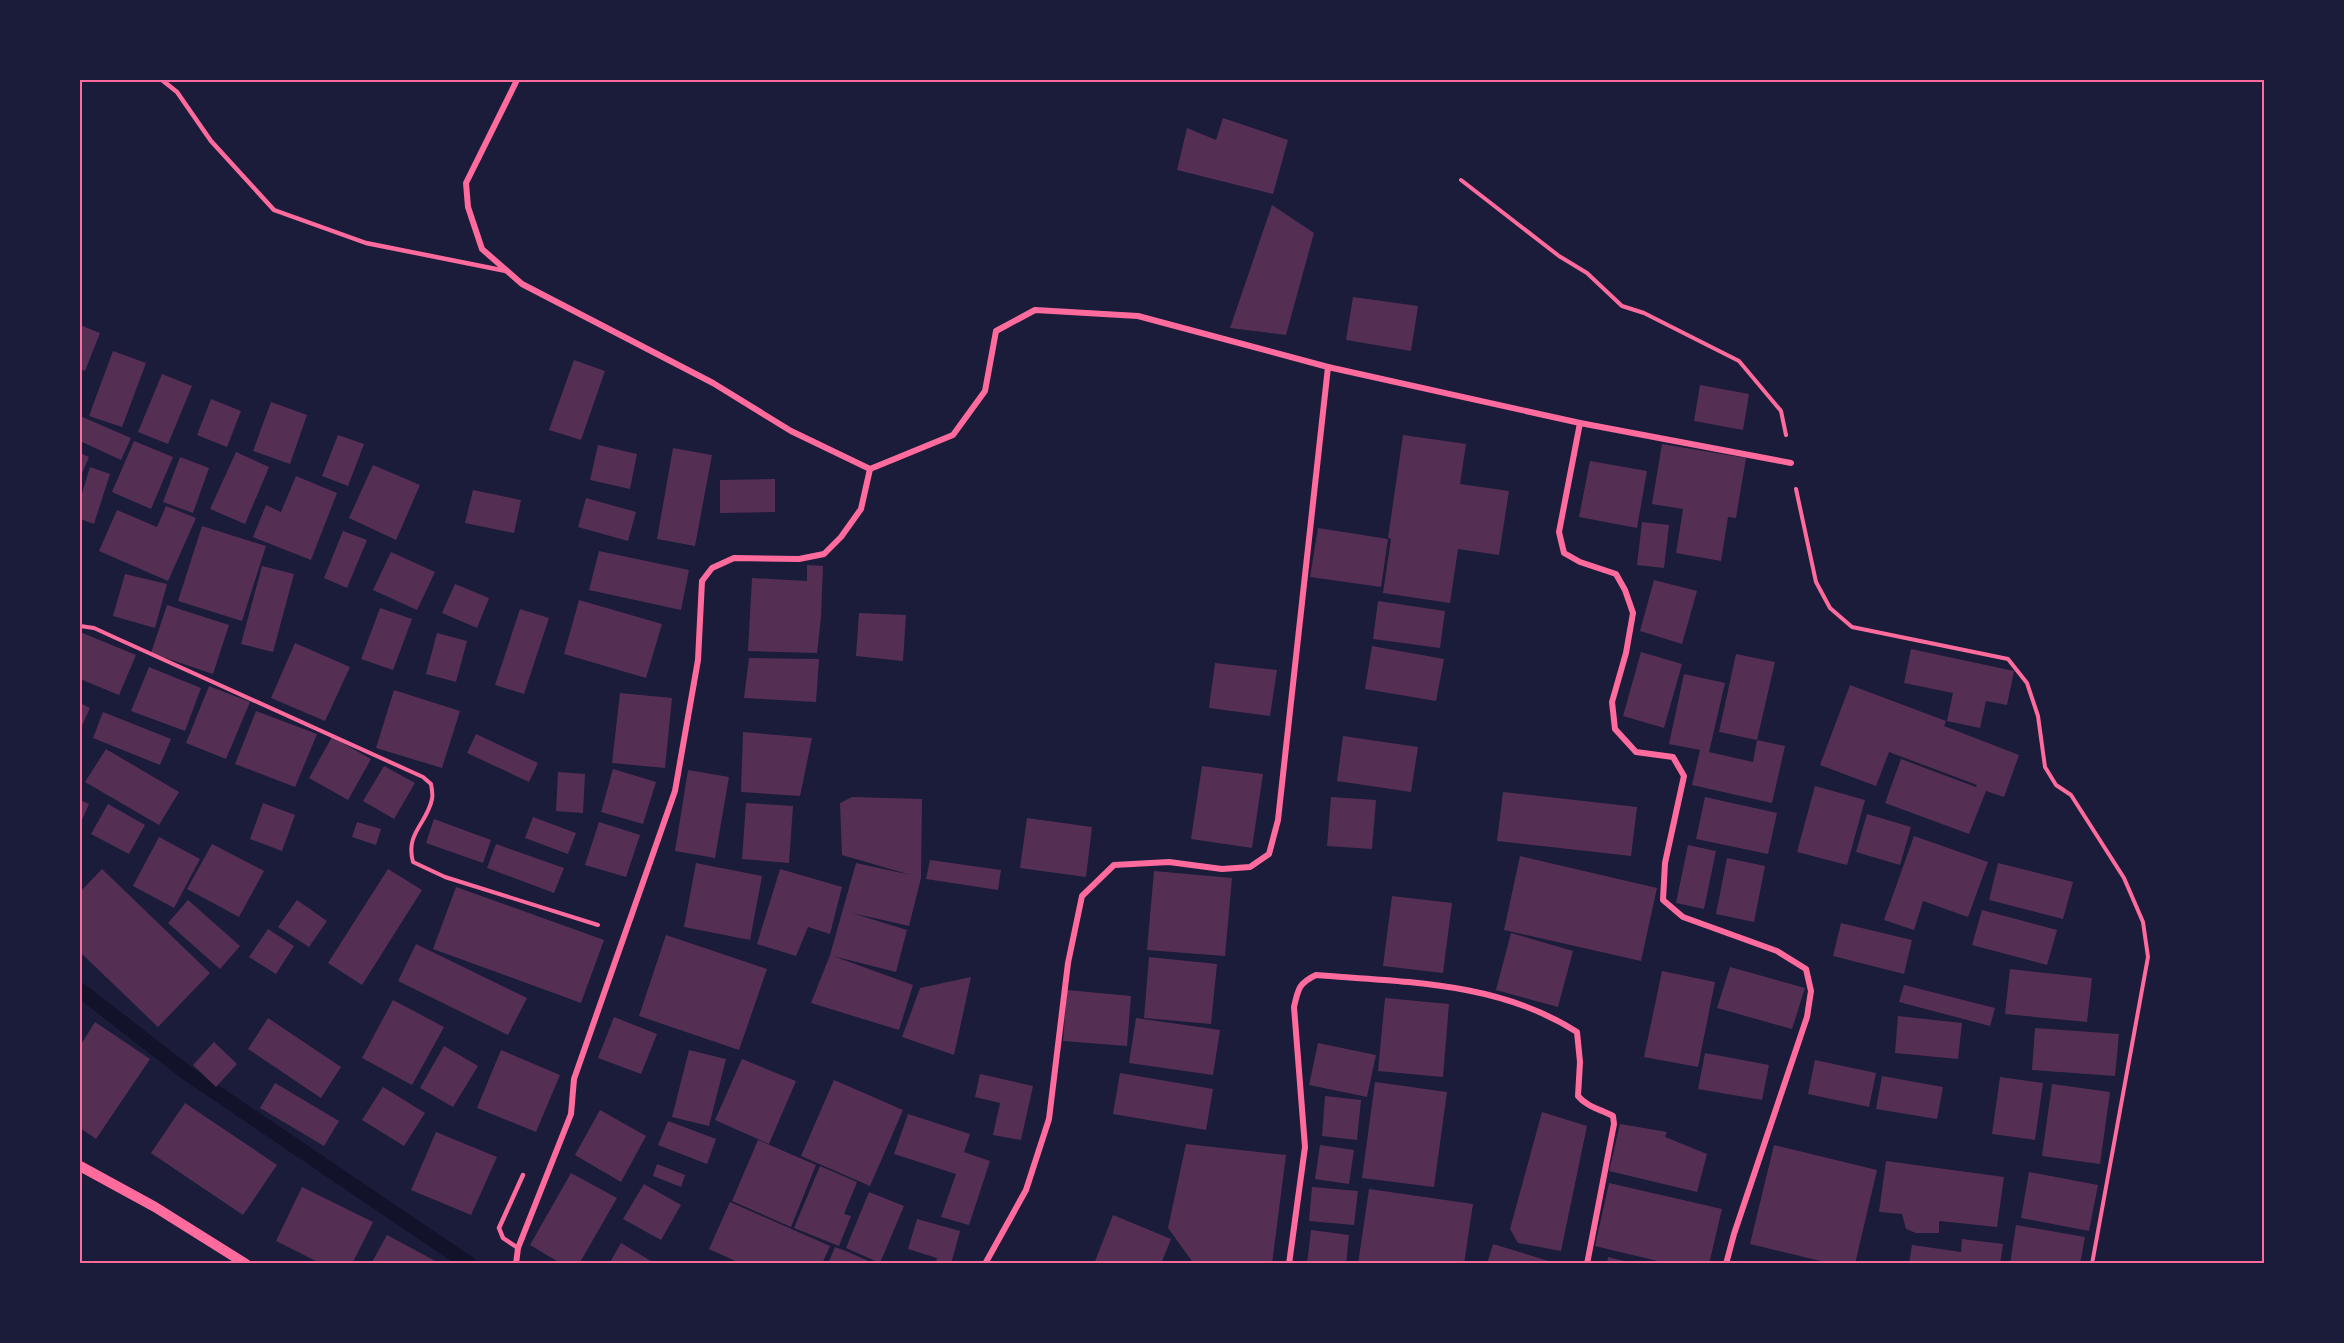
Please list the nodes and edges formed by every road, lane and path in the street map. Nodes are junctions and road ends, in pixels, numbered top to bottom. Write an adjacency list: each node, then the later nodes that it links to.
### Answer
1 (162, 80): 4 (lane)
2 (517, 80): 4 (street)
3 (1461, 180): 7 (path)
4 (506, 271): 8 (street)
5 (1328, 367): 6 (street); 8 (street); 16 (street)
6 (1580, 423): 7 (street); 19 (street)
7 (1791, 463): 20 (path)
8 (870, 469): 10 (street)
9 (80, 626): 10 (path)
10 (625, 934): 13 (street)
11 (80, 1166): 14 (street)
12 (523, 1175): 13 (lane)
13 (518, 1248): 15 (street)
14 (246, 1263)
15 (516, 1263)
16 (985, 1263)
17 (1289, 1263): 18 (street)
18 (1587, 1263)
19 (1726, 1263)
20 (2092, 1263)

